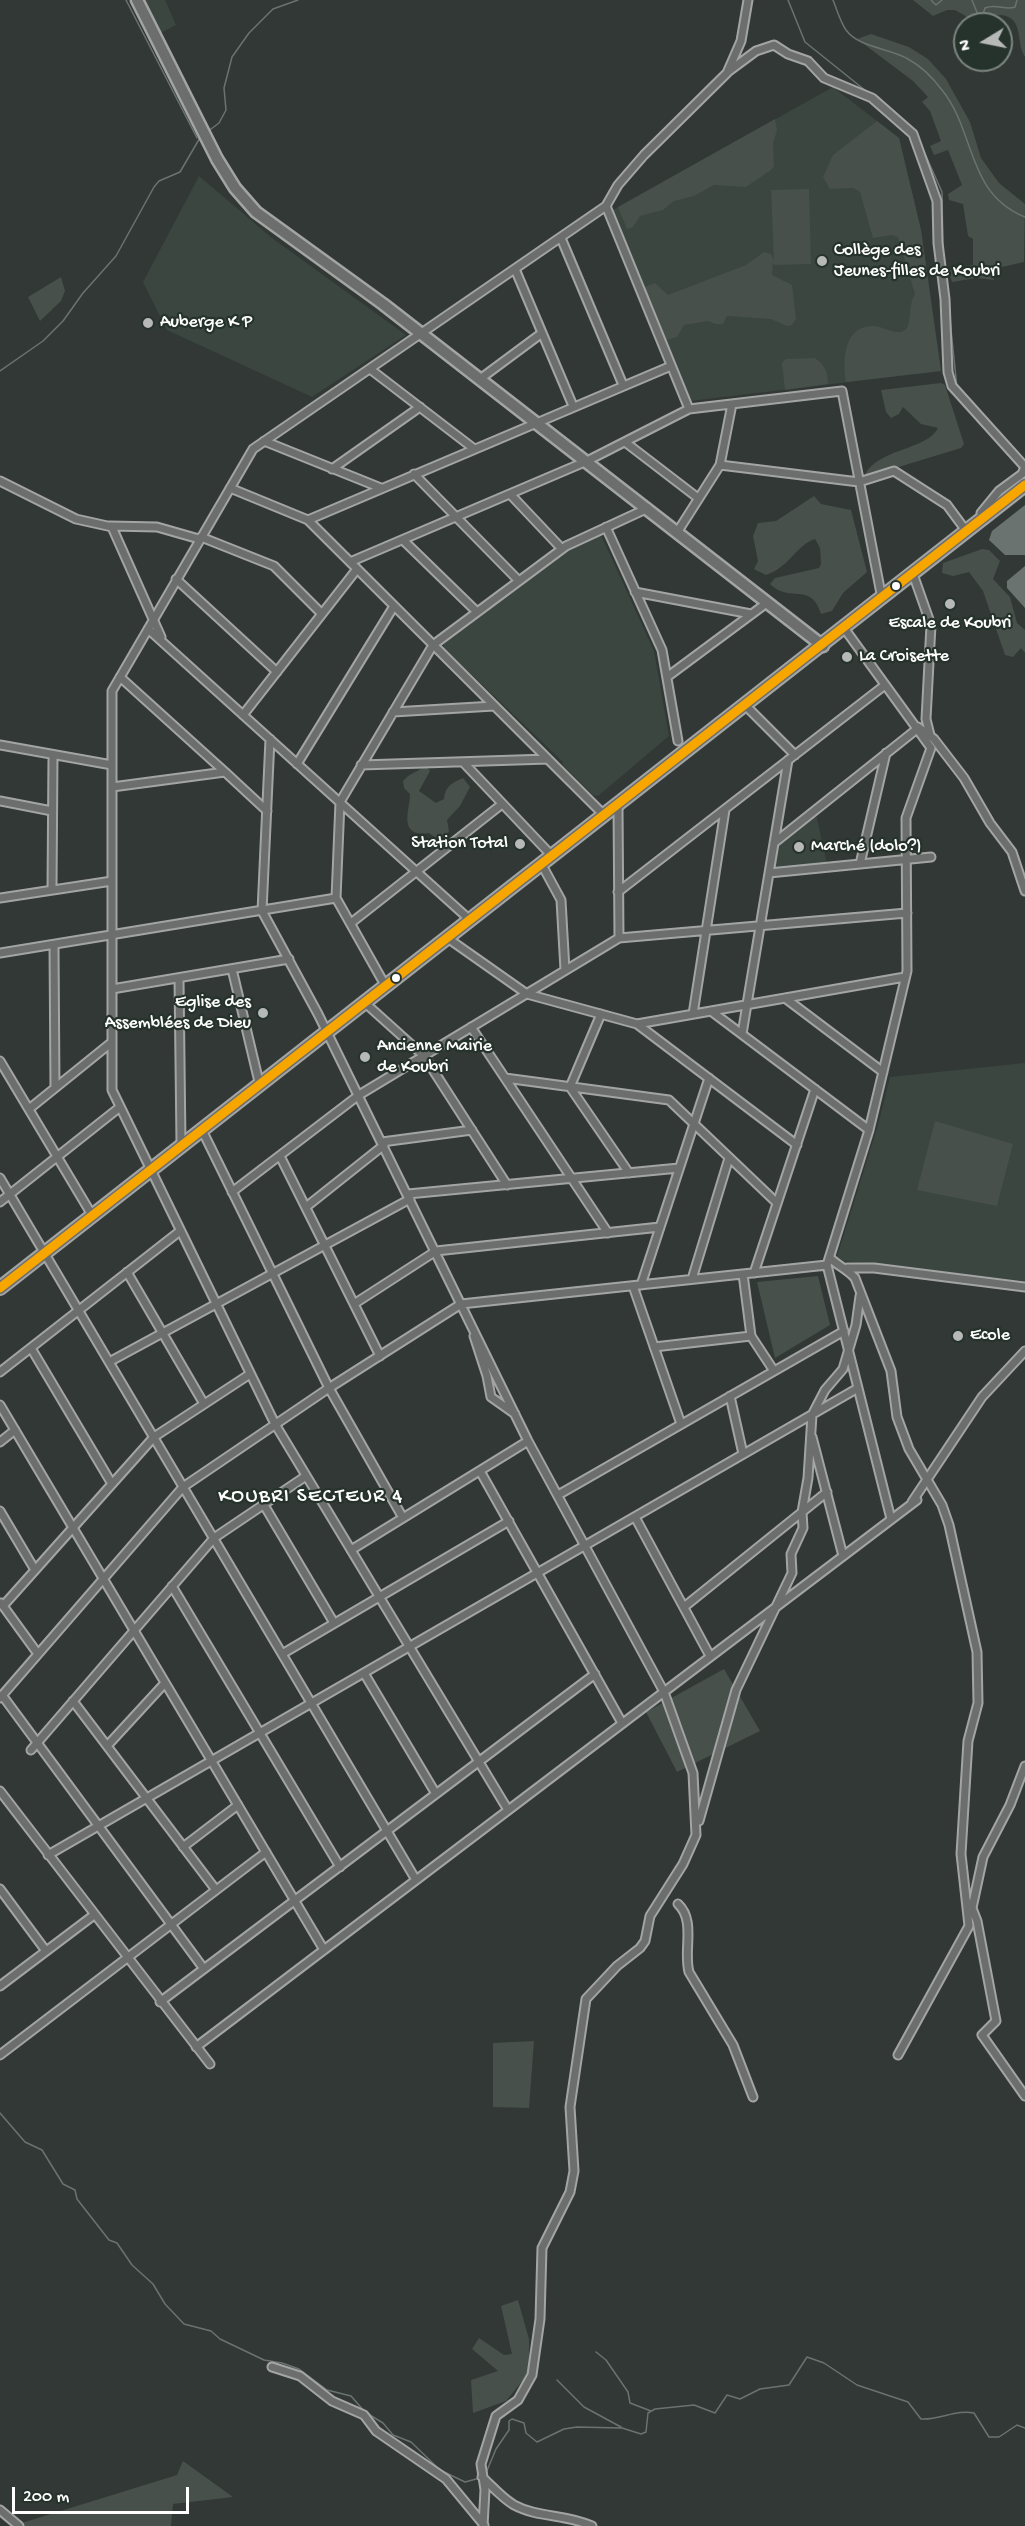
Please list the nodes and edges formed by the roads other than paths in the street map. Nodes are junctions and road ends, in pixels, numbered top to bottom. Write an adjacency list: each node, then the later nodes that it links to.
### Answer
1 (137, 0): 8 (main road)
2 (748, 0): 3 (street)
3 (727, 73): 4 (street); 37 (street)
4 (606, 206): 5 (street); 9 (street)
5 (561, 238): 6 (street); 12 (street)
6 (515, 269): 7 (street); 8 (street)
7 (542, 333): 11 (street); 14 (street)
8 (422, 334): 10 (street); 11 (main road)
9 (671, 366): 12 (street); 16 (street)
10 (370, 369): 15 (street); 18 (street)
11 (480, 379): 17 (main road)
12 (623, 385): 14 (street)
13 (732, 404): 16 (street); 22 (street); 26 (street)
14 (573, 406): 17 (street)
15 (420, 407): 20 (street); 23 (street)
16 (689, 409): 19 (street)
17 (535, 421): 20 (street); 21 (main road)
18 (264, 441): 23 (street); 28 (street)
19 (625, 442): 21 (street); 31 (street)
20 (473, 448): 24 (street)
21 (586, 461): 30 (street); 32 (main road)
22 (720, 465): 26 (street); 31 (street)
23 (332, 469): 29 (street)
24 (414, 474): 29 (street); 33 (street)
25 (0, 481): 35 (street)
26 (859, 482): 37 (street); 48 (street)
27 (1025, 485): 37 (highway)
28 (230, 488): 34 (street); 39 (street)
29 (381, 488): 34 (street)
30 (510, 494): 33 (street); 41 (street)
31 (698, 498): 38 (street)
32 (648, 508): 36 (street); 38 (main road)
33 (456, 517): 40 (street); 46 (street)
34 (308, 520): 42 (street)
35 (110, 526): 39 (street); 54 (street)
36 (606, 527): 41 (street); 47 (street)
37 (965, 529): 44 (highway)
38 (678, 531): 49 (main road)
39 (200, 538): 45 (street); 52 (street)
40 (403, 540): 42 (street); 51 (street)
41 (562, 549): 46 (street)
42 (350, 562): 43 (street)
43 (357, 569): 50 (street); 52 (street)
44 (913, 574): 48 (highway); 69 (street)
45 (176, 579): 54 (street); 60 (street)
46 (519, 581): 51 (street)
47 (635, 592): 53 (street); 62 (street)
48 (882, 599): 56 (highway)
49 (769, 601): 53 (street); 59 (main road)
50 (394, 606): 58 (street); 79 (street)
51 (477, 612): 58 (street)
52 (322, 614): 60 (street)
53 (751, 614): 62 (street)
54 (152, 621): 55 (street); 57 (street)
55 (148, 628): 57 (street); 61 (street)
56 (844, 628): 59 (highway); 63 (street)
57 (163, 642): 67 (street)
58 (433, 645): 64 (street); 66 (street)
59 (823, 646): 65 (highway)
60 (277, 672): 67 (street)
61 (120, 677): 80 (street); 82 (street)
62 (667, 677): 71 (street)
63 (885, 685): 68 (street); 76 (street)
64 (494, 706): 66 (street); 77 (street)
65 (746, 706): 76 (street); 87 (highway)
66 (393, 712): 81 (street)
67 (243, 715): 70 (street)
68 (915, 726): 69 (street); 73 (street); 74 (street)
69 (930, 735): 73 (street); 101 (street)
70 (270, 739): 79 (street); 90 (street)
71 (678, 741)
72 (0, 745): 75 (street)
73 (929, 745): 94 (street)
74 (886, 753): 92 (street); 96 (street)
75 (52, 755): 80 (street); 89 (street)
76 (791, 758): 88 (street); 92 (street)
77 (548, 759): 78 (street); 91 (street)
78 (463, 762): 81 (street); 86 (street)
79 (297, 764): 85 (street)
80 (112, 765): 83 (street)
81 (362, 765): 85 (street)
82 (225, 772): 83 (street); 90 (street)
83 (112, 787): 99 (street)
84 (0, 801): 89 (street)
85 (340, 802): 97 (street); 104 (street)
86 (502, 804): 95 (street); 97 (street)
87 (618, 806): 91 (highway); 102 (street)
88 (725, 810): 102 (street); 110 (street)
89 (52, 811): 100 (street)
90 (267, 811): 105 (street)
91 (605, 816): 95 (highway)
92 (774, 843): 98 (street)
93 (931, 858): 94 (street)
94 (906, 860): 96 (street); 106 (street)
95 (547, 861): 107 (highway); 118 (street)
96 (860, 864): 98 (street)
97 (416, 871): 107 (street); 108 (street)
98 (769, 873): 109 (street)
99 (112, 881): 100 (street); 111 (street)
100 (52, 890): 103 (street)
101 (1025, 891)
102 (618, 892): 113 (street)
103 (0, 898)
104 (336, 898): 105 (street); 108 (street)
105 (262, 910): 111 (street); 116 (street)
106 (907, 913): 109 (street); 119 (street)
107 (470, 920): 112 (highway)
108 (351, 923): 121 (street)
109 (760, 926): 110 (street); 126 (street)
110 (706, 931): 113 (street); 129 (street)
111 (112, 935): 114 (street); 122 (street)
112 (447, 937): 121 (highway); 123 (street)
113 (619, 938): 118 (street)
114 (54, 945): 115 (street); 142 (street)
115 (0, 953)
116 (289, 959): 117 (street); 132 (street)
117 (232, 969): 120 (street); 140 (street)
118 (565, 970): 123 (street)
119 (905, 977): 124 (street); 137 (street)
120 (180, 978): 122 (street); 151 (street)
121 (385, 985): 125 (highway)
122 (112, 989): 134 (street)
123 (527, 994): 128 (street); 131 (street)
124 (784, 998): 126 (street); 137 (street)
125 (363, 1002): 132 (highway); 135 (street)
126 (747, 1005): 127 (street); 133 (street)
127 (711, 1011): 129 (street); 133 (street)
128 (601, 1014): 130 (street); 141 (street)
129 (693, 1014): 130 (street)
130 (637, 1024): 139 (street)
131 (471, 1027): 135 (street); 138 (street)
132 (326, 1030): 140 (highway); 144 (street)
133 (742, 1034): 143 (street)
134 (112, 1042): 142 (street); 145 (street)
135 (424, 1056): 144 (street); 149 (street)
136 (0, 1061): 146 (street)
137 (883, 1072): 150 (street)
138 (505, 1078): 141 (street); 161 (street)
139 (709, 1078): 147 (street); 153 (street)
140 (259, 1082): 148 (highway)
141 (570, 1087): 147 (street); 159 (street)
142 (55, 1088): 146 (street)
143 (815, 1089): 150 (street); 153 (street)
144 (358, 1095): 152 (street); 154 (street)
145 (120, 1107): 155 (street); 158 (street)
146 (29, 1109): 155 (street)
147 (694, 1123): 156 (street); 157 (street)
148 (201, 1128): 151 (highway); 163 (street)
149 (472, 1130): 152 (street); 162 (street)
150 (869, 1130): 176 (street)
151 (182, 1144): 158 (highway)
152 (383, 1144): 165 (street); 168 (street)
153 (797, 1145): 167 (street)
154 (280, 1156): 163 (street); 168 (street)
155 (57, 1157): 164 (street); 169 (street)
156 (729, 1158): 167 (street); 182 (street)
157 (679, 1168): 159 (street); 170 (street)
158 (149, 1170): 169 (highway); 171 (street)
159 (629, 1173): 161 (street)
160 (0, 1178): 164 (street)
161 (572, 1178): 162 (street); 172 (street)
162 (507, 1185): 165 (street)
163 (232, 1192): 180 (street)
164 (10, 1194): 166 (street); 175 (street)
165 (409, 1197): 173 (street); 174 (street)
166 (0, 1202)
167 (777, 1203): 179 (street)
168 (306, 1208): 173 (street)
169 (92, 1215): 175 (highway)
170 (660, 1227): 172 (street); 183 (street)
171 (180, 1231): 178 (street); 187 (street)
172 (608, 1233): 174 (street)
173 (325, 1245): 180 (street); 188 (street)
174 (436, 1251): 188 (street); 189 (street)
175 (44, 1253): 185 (highway); 190 (street)
176 (828, 1262): 177 (street); 179 (street); 192 (street)
177 (847, 1268): 184 (street); 186 (street)
178 (127, 1272): 190 (street); 193 (street)
179 (754, 1273): 181 (street)
180 (272, 1274): 187 (street); 204 (street)
181 (742, 1274): 182 (street); 194 (street)
182 (692, 1280): 183 (street)
183 (637, 1285): 189 (street); 195 (street)
184 (1025, 1287)
185 (0, 1288)
186 (861, 1293): 198 (street); 221 (street)
187 (216, 1304): 193 (street); 203 (street)
188 (354, 1304): 199 (street)
189 (461, 1304): 191 (street); 199 (street)
190 (79, 1310): 196 (street); 200 (street)
191 (472, 1325): 209 (street); 209 (street)
192 (844, 1331): 198 (street); 201 (street)
193 (162, 1333): 200 (street); 207 (street)
194 (751, 1336): 195 (street); 201 (street)
195 (654, 1347): 212 (street)
196 (31, 1348): 202 (street); 222 (street)
197 (1025, 1351): 221 (street)
198 (849, 1353): 205 (street); 210 (street)
199 (380, 1356): 204 (street)
200 (109, 1362): 215 (street)
201 (774, 1371): 206 (street)
202 (0, 1372)
203 (250, 1374): 207 (street); 211 (street)
204 (329, 1388): 211 (street); 230 (street)
205 (858, 1388): 210 (street); 231 (street)
206 (730, 1396): 212 (street); 218 (street)
207 (204, 1404): 215 (street)
208 (0, 1405): 213 (street)
209 (515, 1414): 216 (street)
210 (810, 1416): 214 (street); 218 (street)
211 (275, 1424): 220 (street); 223 (street)
212 (681, 1424): 225 (street)
213 (15, 1430): 217 (street); 233 (street)
214 (811, 1430): 224 (street); 228 (street)
215 (154, 1437): 222 (street); 223 (street)
216 (528, 1441): 219 (street); 225 (street)
217 (0, 1442)
218 (743, 1454): 229 (street)
219 (480, 1471): 230 (street); 232 (street)
220 (306, 1476): 226 (street); 236 (street)
221 (926, 1479): 231 (street); 282 (street)
222 (112, 1484): 233 (street)
223 (183, 1487): 234 (street); 240 (street)
224 (827, 1492): 228 (street); 237 (street)
225 (558, 1495): 235 (street)
226 (264, 1504): 234 (street); 246 (street)
227 (0, 1511): 238 (street)
228 (802, 1512): 244 (street); 245 (street)
229 (635, 1517): 235 (street); 244 (street)
230 (403, 1518): 236 (street)
231 (891, 1519): 237 (street)
232 (508, 1521): 239 (street); 242 (street)
233 (73, 1528): 238 (street); 240 (street)
234 (214, 1538): 241 (street); 250 (street)
235 (585, 1545): 239 (street); 255 (street)
236 (351, 1550): 242 (street)
237 (843, 1556): 245 (street)
238 (35, 1570): 243 (street)
239 (538, 1573): 248 (street); 253 (street)
240 (104, 1579): 247 (street); 249 (street)
241 (172, 1586): 247 (street); 260 (street)
242 (380, 1597): 246 (street); 248 (street)
243 (1, 1604): 249 (street)
244 (684, 1607): 251 (street)
245 (776, 1607): 251 (street); 274 (street)
246 (334, 1623): 250 (street)
247 (134, 1630): 254 (street); 257 (street)
248 (410, 1647): 252 (street); 265 (street)
249 (38, 1654): 256 (street)
250 (282, 1654): 258 (street)
251 (710, 1656): 255 (street)
252 (363, 1673): 258 (street); 268 (street)
253 (595, 1674): 259 (street); 265 (street)
254 (165, 1683): 262 (street); 264 (street)
255 (664, 1692): 259 (street); 274 (street)
256 (1, 1696): 261 (street)
257 (73, 1701): 261 (street); 262 (street)
258 (311, 1703): 260 (street); 273 (street)
259 (622, 1723): 271 (street)
260 (260, 1733): 264 (street); 278 (street)
261 (37, 1743): 263 (street); 272 (street)
262 (107, 1746): 269 (street)
263 (31, 1749)
264 (212, 1761): 269 (street); 270 (street)
265 (479, 1762): 268 (street); 271 (street)
266 (1025, 1766): 285 (street)
267 (0, 1791): 277 (street)
268 (436, 1794): 273 (street)
269 (146, 1798): 272 (street); 275 (street)
270 (238, 1805): 275 (street); 276 (street)
271 (508, 1810): 279 (street)
272 (98, 1826): 277 (street); 287 (street)
273 (387, 1831): 278 (street); 279 (street)
274 (696, 1834): 302 (street)
275 (183, 1847): 281 (street)
276 (266, 1852): 281 (street); 283 (street)
277 (48, 1855): 286 (street)
278 (340, 1867): 283 (street)
279 (416, 1880): 289 (street)
280 (0, 1889): 290 (street)
281 (216, 1890): 287 (street)
282 (966, 1891): 285 (street); 288 (street)
283 (295, 1901): 289 (street); 292 (street)
284 (678, 1904): 300 (street)
285 (972, 1908): 288 (street); 299 (street)
286 (94, 1915): 290 (street); 291 (street)
287 (171, 1924): 291 (street); 292 (street)
288 (969, 1926): 297 (street)
289 (324, 1950): 295 (street)
290 (46, 1951): 293 (street)
291 (127, 1958): 294 (street); 296 (street)
292 (204, 1969): 294 (street)
293 (0, 1986)
294 (160, 2002): 295 (street)
295 (196, 2048): 298 (street)
296 (0, 2055)
297 (898, 2055)
298 (210, 2064)
299 (1025, 2096)
300 (753, 2097)
301 (272, 2367): 304 (street)
302 (482, 2477): 304 (street); 306 (street)
303 (0, 2510): 305 (street)
304 (483, 2525)
305 (19, 2526)
306 (592, 2526)

